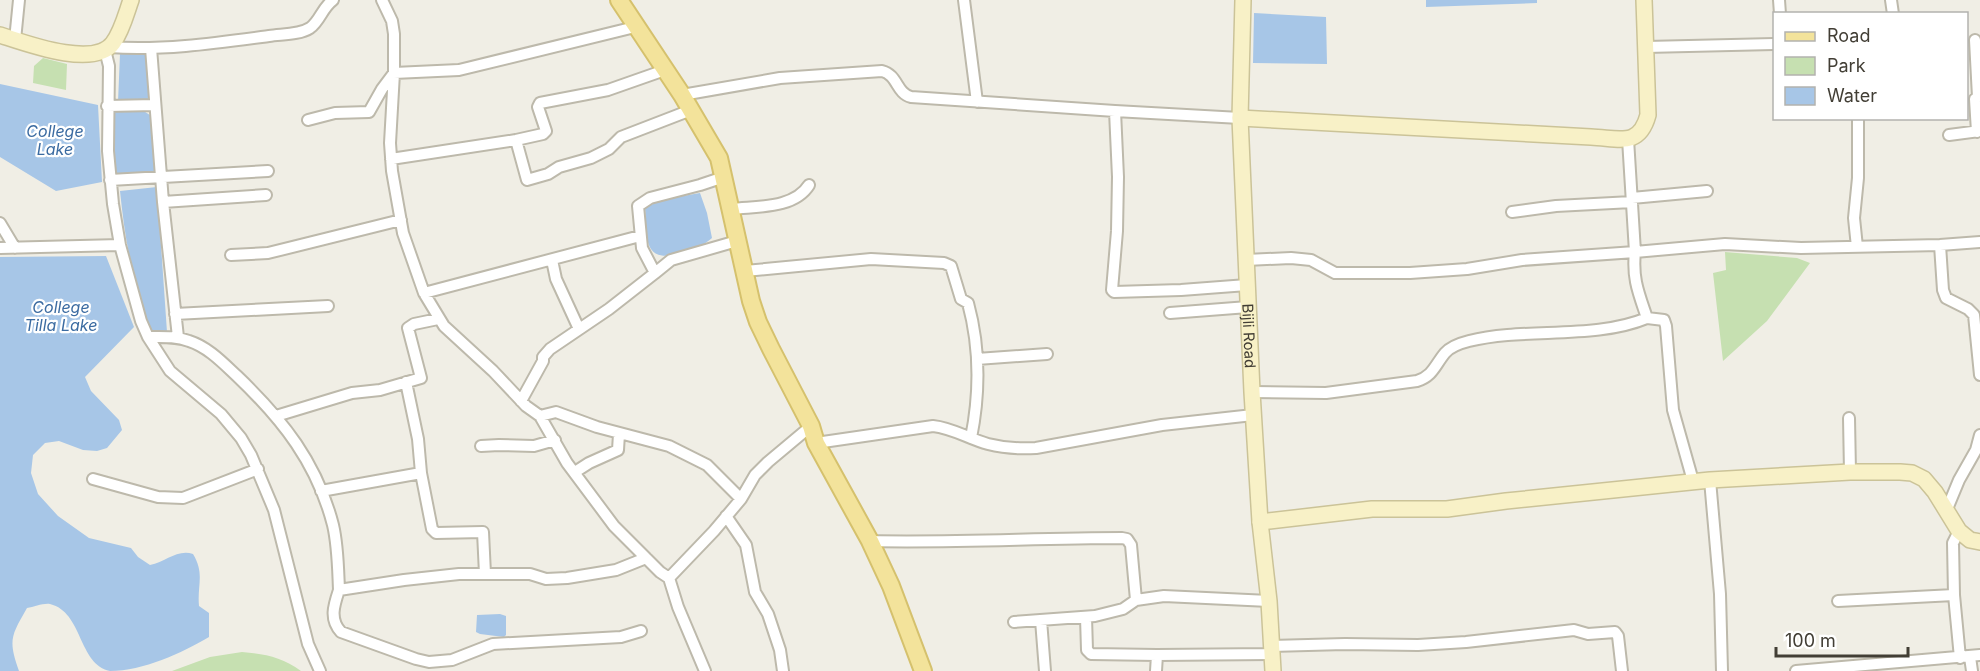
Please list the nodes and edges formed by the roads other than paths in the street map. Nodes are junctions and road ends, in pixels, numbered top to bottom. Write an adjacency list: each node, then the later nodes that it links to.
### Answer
1 (19, 0): 10 (street)
2 (131, 0): 15 (street)
3 (333, 0): 14 (street)
4 (382, 0): 17 (street)
5 (619, 0): 9 (main road)
6 (964, 0): 20 (street)
7 (1243, 0): 25 (street, Bijli Road)
8 (1644, 0): 13 (street)
9 (635, 27): 16 (main road); 17 (street)
10 (7, 37): 15 (street)
11 (1974, 40): 18 (street)
12 (1773, 44): 13 (street)
13 (1646, 47): 30 (street)
14 (152, 48): 15 (street); 21 (street)
15 (107, 49): 22 (street)
16 (665, 70): 19 (main road); 31 (street)
17 (394, 73): 26 (street); 32 (street)
18 (1979, 85): 28 (street)
19 (682, 95): 20 (street); 23 (main road)
20 (977, 102): 24 (street)
21 (152, 105): 22 (street); 34 (street)
22 (107, 106): 36 (street)
23 (691, 110): 31 (street); 35 (main road)
24 (1115, 111): 25 (street); 60 (street)
25 (1240, 118): 30 (street); 57 (street, Bijli Road)
26 (308, 120)
27 (1858, 120): 51 (street)
28 (1979, 132): 29 (street)
29 (1949, 135)
30 (1628, 139): 40 (street)
31 (516, 140): 32 (street)
32 (391, 159): 44 (street)
33 (268, 171): 34 (street)
34 (161, 177): 36 (street); 41 (street)
35 (724, 177): 42 (main road); 46 (street)
36 (110, 180): 49 (street)
37 (809, 185): 42 (street)
38 (1707, 191): 40 (street)
39 (266, 195): 41 (street)
40 (1632, 200): 43 (street); 54 (street)
41 (163, 202): 65 (street)
42 (732, 209): 47 (main road)
43 (1512, 212)
44 (401, 220): 55 (street); 61 (street)
45 (0, 223): 53 (street)
46 (640, 236): 56 (street); 59 (street)
47 (737, 241): 58 (main road); 59 (street)
48 (1980, 242): 50 (street)
49 (120, 245): 53 (street); 69 (street)
50 (1940, 245): 51 (street); 73 (street)
51 (1857, 247): 54 (street)
52 (0, 248): 53 (street)
53 (15, 248)
54 (1635, 252): 57 (street); 66 (street)
55 (231, 255)
56 (552, 260): 61 (street); 68 (street)
57 (1246, 260): 60 (street, Bijli Road)
58 (745, 272): 72 (street); 81 (main road)
59 (655, 273): 68 (street)
60 (1247, 285): 63 (street, Bijli Road)
61 (424, 293): 67 (street)
62 (328, 306): 65 (street)
63 (1248, 308): 64 (street); 75 (street, Bijli Road)
64 (1170, 313)
65 (175, 314): 70 (street)
66 (1647, 318): 75 (street); 94 (street)
67 (438, 319): 74 (street); 76 (street)
68 (579, 329): 76 (street)
69 (148, 337): 70 (street); 88 (street)
70 (178, 337): 78 (street)
71 (1047, 354): 72 (street)
72 (977, 359): 84 (street)
73 (1980, 375)
74 (406, 382): 78 (street); 91 (street)
75 (1252, 392): 77 (street, Bijli Road)
76 (521, 401): 79 (street)
77 (1253, 415): 84 (street); 99 (street, Bijli Road)
78 (276, 416): 95 (street)
79 (540, 416): 82 (street); 85 (street)
80 (1850, 418): 90 (street)
81 (811, 426): 86 (main road); 96 (street)
82 (619, 434): 89 (street); 96 (street)
83 (1980, 435): 97 (street)
84 (971, 438): 86 (street)
85 (555, 440): 87 (street); 89 (street)
86 (816, 443): 101 (main road)
87 (481, 446)
88 (258, 469): 92 (street); 120 (street)
89 (574, 472): 103 (street)
90 (1850, 472): 93 (street); 97 (street)
91 (421, 473): 95 (street); 104 (street)
92 (93, 479)
93 (1710, 480): 94 (street); 128 (street)
94 (1693, 482): 99 (street)
95 (321, 490): 106 (street)
96 (741, 499): 98 (street)
97 (1947, 509): 100 (street)
98 (726, 516): 105 (street); 122 (street)
99 (1260, 522): 109 (street, Bijli Road)
100 (1959, 531): 102 (street); 107 (street)
101 (870, 541): 108 (street); 123 (main road)
102 (1980, 542)
103 (646, 558): 104 (street); 105 (street)
104 (485, 574): 106 (street)
105 (669, 578): 121 (street)
106 (339, 590): 118 (street)
107 (1954, 595): 110 (street); 117 (street)
108 (1136, 600): 109 (street); 111 (street)
109 (1269, 601): 115 (street, Bijli Road)
110 (1838, 601)
111 (1086, 617): 112 (street); 116 (street)
112 (1041, 620): 113 (street); 124 (street)
113 (1014, 622)
114 (641, 631): 118 (street)
115 (1271, 650): 116 (street); 126 (street, Bijli Road); 127 (street)
116 (1157, 655): 125 (street)
117 (1970, 657): 119 (street); 130 (street)
118 (440, 666)
119 (1851, 668): 129 (street)
120 (320, 671)
121 (705, 671)
122 (783, 671)
123 (923, 671)
124 (1045, 671)
125 (1156, 671)
126 (1273, 671)
127 (1622, 671)
128 (1722, 671)
129 (1796, 671)
130 (1972, 671)

